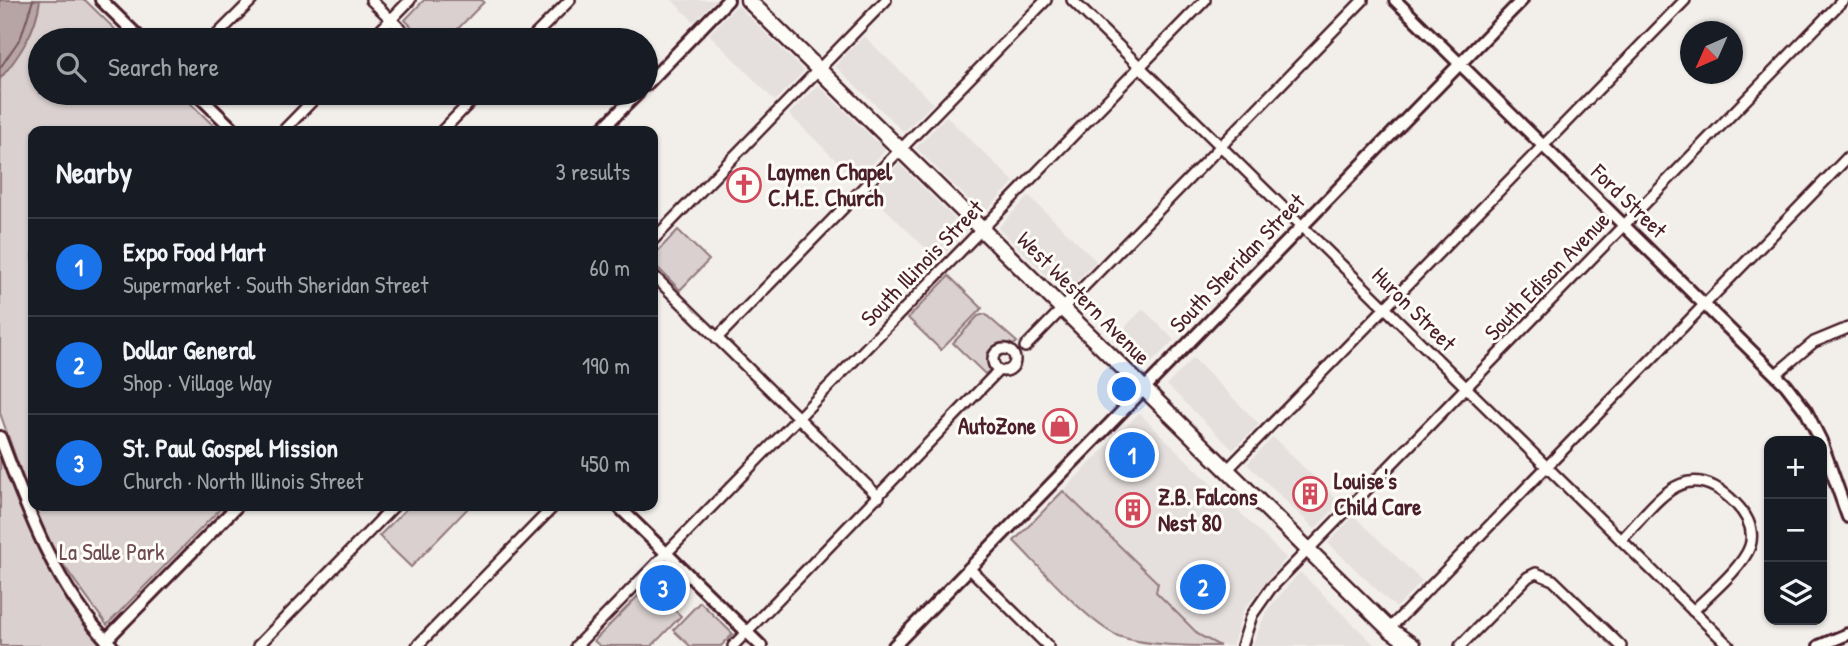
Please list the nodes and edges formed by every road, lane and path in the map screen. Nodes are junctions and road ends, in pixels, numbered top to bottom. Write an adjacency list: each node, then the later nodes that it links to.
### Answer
1 (101, 0): 18 (street)
2 (251, 0): 19 (street)
3 (371, 0): 17 (street)
4 (410, 0): 17 (street)
5 (570, 0): 22 (street)
6 (728, 0): 26 (street)
7 (748, 0): 25 (main road, West Western Avenue)
8 (886, 0): 25 (street)
9 (1046, 0): 37 (street)
10 (1072, 0): 24 (street, Huron Street)
11 (1205, 0): 24 (street, South Illinois Street)
12 (1363, 0): 36 (street)
13 (1395, 0): 23 (street, Ford Street)
14 (1522, 0): 23 (street, South Sheridan Street)
15 (1685, 0): 35 (street)
16 (1843, 0): 39 (street, South Edison Avenue)
17 (391, 20): 20 (street); 21 (street)
18 (130, 28)
19 (224, 28)
20 (383, 28)
21 (399, 28)
22 (542, 28)
23 (1460, 64): 35 (street, Ford Street); 40 (street, South Sheridan Street)
24 (1140, 66): 36 (street, Huron Street); 41 (street, South Illinois Street)
25 (819, 69): 37 (main road, West Western Avenue); 42 (street)
26 (658, 73)
27 (208, 105): 31 (street)
28 (308, 105): 32 (street)
29 (464, 105): 33 (street)
30 (626, 105): 34 (street)
31 (230, 126)
32 (288, 126)
33 (446, 126)
34 (605, 126)
35 (1543, 146): 39 (street, Ford Street); 46 (street)
36 (1220, 147): 40 (street, Huron Street); 45 (street)
37 (900, 149): 41 (main road, West Western Avenue); 48 (street)
38 (1848, 157): 44 (street)
39 (1624, 225): 44 (street, Ford Street); 52 (street, South Edison Avenue)
40 (1302, 226): 46 (street, Huron Street); 53 (street, South Sheridan Street)
41 (982, 229): 45 (main road, West Western Avenue); 54 (street, South Illinois Street)
42 (658, 235)
43 (658, 280): 48 (street)
44 (1705, 304): 51 (street, Ford Street); 58 (street)
45 (1063, 308): 49 (street); 53 (main road, West Western Avenue)
46 (1385, 308): 52 (street, Huron Street); 59 (street)
47 (1848, 328): 51 (street)
48 (717, 338): 54 (street)
49 (1025, 347)
50 (999, 370): 60 (street)
51 (1776, 374): 55 (street, Ford Street)
52 (1466, 387): 58 (street, Huron Street); 69 (street, South Edison Avenue)
53 (1144, 389): 59 (main road, West Western Avenue); 71 (street, South Sheridan Street)
54 (798, 417): 60 (street); 70 (street, South Illinois Street)
55 (1818, 436)
56 (0, 437): 61 (street)
57 (1827, 459): 67 (street, Ford Street)
58 (1547, 468): 68 (street, Huron Street); 73 (street)
59 (1227, 470): 69 (main road, West Western Avenue)
60 (879, 497): 74 (street)
61 (28, 505)
62 (31, 511): 76 (street)
63 (231, 511): 76 (street)
64 (389, 511): 78 (street)
65 (549, 511): 79 (street)
66 (623, 511): 70 (street)
67 (1848, 517)
68 (1621, 540): 72 (street, Huron Street); 72 (street)
69 (1308, 549): 73 (main road, West Western Avenue); 84 (street, South Edison Avenue)
70 (666, 553): 74 (street); 80 (street, South Illinois Street)
71 (969, 568): 77 (street, South Sheridan Street); 83 (street)
72 (1693, 611): 89 (street, Huron Street)
73 (1388, 629): 85 (main road, West Western Avenue); 86 (main road, West Western Avenue)
74 (747, 632): 81 (street); 82 (street)
75 (1848, 634): 90 (street)
76 (109, 643)
77 (899, 644)
78 (258, 646)
79 (417, 646)
80 (576, 646)
81 (733, 646)
82 (761, 646)
83 (1048, 646)
84 (1242, 646)
85 (1397, 646)
86 (1413, 646)
87 (1460, 646): 88 (street)
88 (1621, 646)
89 (1728, 646)
90 (1819, 646)

